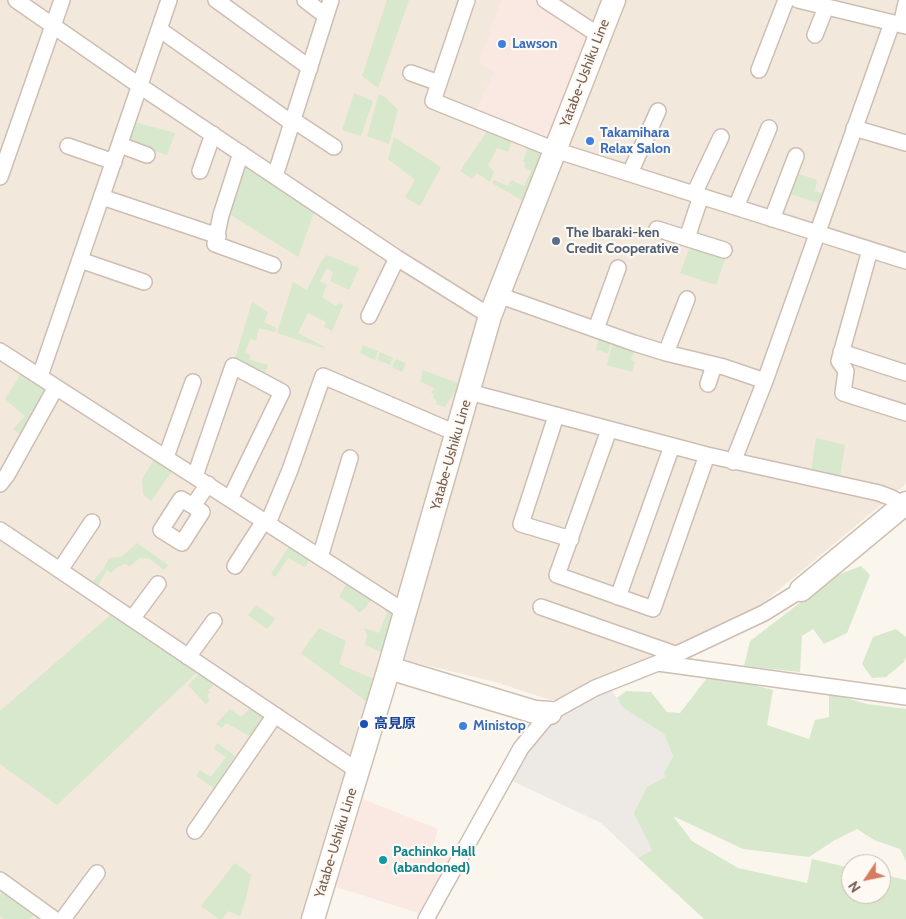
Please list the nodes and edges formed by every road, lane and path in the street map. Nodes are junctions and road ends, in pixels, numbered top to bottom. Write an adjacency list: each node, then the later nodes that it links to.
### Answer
1 (16, 0): 16 (street)
2 (62, 0): 16 (street)
3 (169, 0): 17 (street)
4 (216, 0): 20 (street)
5 (306, 0): 14 (street)
6 (331, 0): 14 (street)
7 (467, 0): 23 (street)
8 (545, 0): 19 (street)
9 (614, 0): 19 (main road, Yatabe-Ushiku Line)
10 (786, 0): 21 (street)
11 (798, 0): 13 (street)
12 (906, 3): 15 (street)
13 (830, 5): 15 (street); 18 (street)
14 (326, 16): 20 (street)
15 (900, 24): 28 (street)
16 (54, 26): 24 (street); 43 (street)
17 (159, 29): 24 (street); 26 (street)
18 (815, 35)
19 (600, 36): 35 (main road, Yatabe-Ushiku Line)
20 (310, 68): 26 (street)
21 (759, 70)
22 (411, 73): 23 (street)
23 (439, 83): 35 (street)
24 (140, 86): 29 (street); 32 (street)
25 (658, 111): 41 (street)
26 (293, 122): 34 (street); 42 (street)
27 (769, 128): 46 (street)
28 (854, 128): 31 (street); 49 (street)
29 (213, 134): 36 (street); 40 (street)
30 (721, 137): 44 (street)
31 (906, 144)
32 (120, 145): 37 (street); 39 (street)
33 (68, 146): 39 (street)
34 (334, 147)
35 (555, 150): 41 (street); 60 (main road, Yatabe-Ushiku Line)
36 (241, 153): 42 (street); 50 (street)
37 (147, 155)
38 (796, 156): 47 (street)
39 (114, 162): 45 (street)
40 (200, 171)
41 (630, 174): 44 (street)
42 (275, 176): 54 (street)
43 (0, 177)
44 (697, 195): 46 (street); 51 (street)
45 (102, 197): 50 (street); 55 (street)
46 (736, 207): 47 (street)
47 (772, 219): 49 (street)
48 (657, 229): 51 (street)
49 (818, 234): 53 (street); 71 (street)
50 (218, 236): 57 (street)
51 (687, 238): 52 (street)
52 (724, 250)
53 (870, 250): 56 (street); 66 (street)
54 (397, 258): 62 (street); 63 (street)
55 (80, 260): 59 (street); 70 (street)
56 (906, 261)
57 (273, 265)
58 (618, 268): 64 (street)
59 (144, 282)
60 (498, 295): 63 (main road, Yatabe-Ushiku Line); 64 (street)
61 (687, 299): 67 (street)
62 (369, 316)
63 (490, 316): 75 (main road, Yatabe-Ushiku Line)
64 (596, 329): 67 (street)
65 (0, 351): 70 (street)
66 (841, 352): 69 (street); 76 (street)
67 (666, 353): 68 (street)
68 (714, 365): 71 (street); 73 (street)
69 (906, 373)
70 (40, 376): 74 (street)
71 (765, 381): 84 (street)
72 (193, 382): 82 (street)
73 (708, 384)
74 (56, 387): 82 (street); 86 (street)
75 (469, 392): 77 (street); 79 (main road, Yatabe-Ushiku Line)
76 (906, 413)
77 (556, 416): 78 (street); 93 (street)
78 (609, 430): 80 (street); 93 (street)
79 (458, 434): 91 (street); 101 (main road, Yatabe-Ushiku Line)
80 (672, 446): 81 (street); 99 (street)
81 (707, 455): 84 (street); 99 (street)
82 (166, 457): 85 (street)
83 (350, 458): 94 (street)
84 (733, 462): 88 (street)
85 (201, 480): 87 (street); 87 (street); 89 (street)
86 (0, 484)
87 (230, 498): 91 (street)
88 (905, 504): 98 (main road)
89 (193, 506)
90 (92, 522): 96 (street)
91 (266, 522): 94 (street); 95 (street)
92 (0, 530): 96 (street)
93 (571, 539): 99 (street)
94 (320, 557): 101 (street)
95 (235, 566)
96 (60, 570): 102 (street)
97 (158, 584): 102 (street)
98 (801, 590): 104 (street)
99 (618, 597)
100 (540, 607): 104 (street)
101 (405, 612): 107 (main road, Yatabe-Ushiku Line)
102 (132, 620): 105 (street)
103 (214, 620): 105 (street)
104 (675, 654): 106 (street)
105 (188, 657): 110 (street)
106 (658, 663): 108 (street); 109 (street)
107 (389, 668): 109 (main road); 111 (main road, Yatabe-Ushiku Line)
108 (906, 697)
109 (550, 713): 118 (street)
110 (274, 715): 111 (street); 112 (street)
111 (358, 771): 117 (main road, Yatabe-Ushiku Line)
112 (196, 831)
113 (98, 873): 116 (street)
114 (0, 880): 115 (street)
115 (54, 919)
116 (63, 919)
117 (313, 919)
118 (426, 919)

